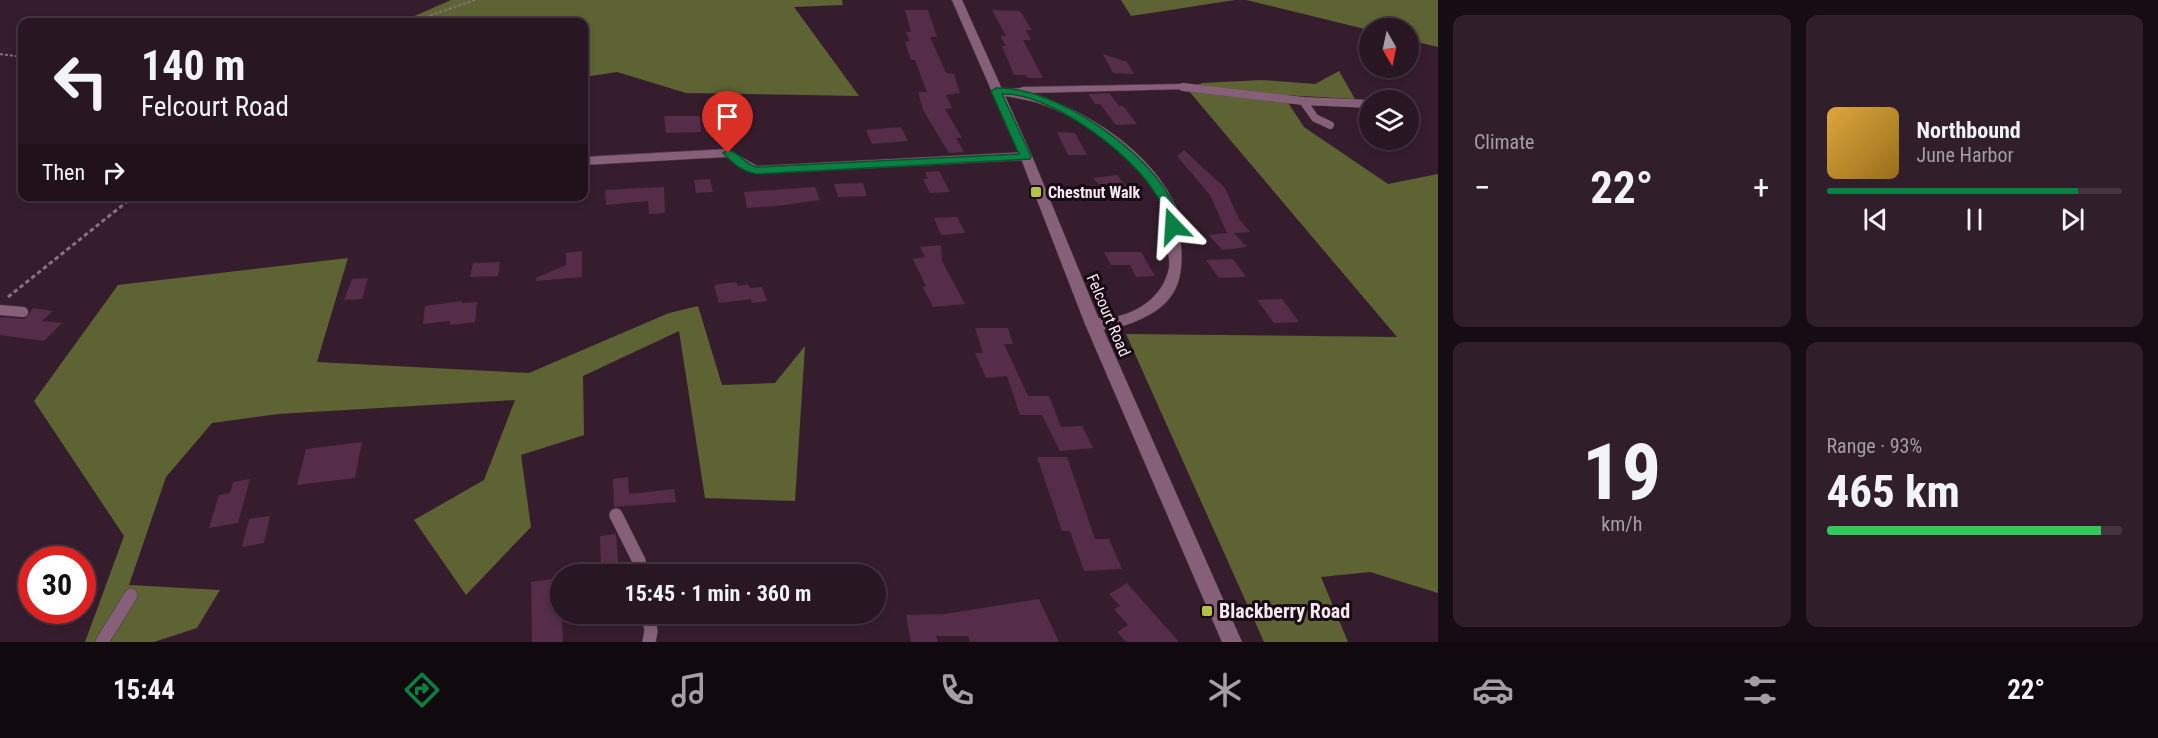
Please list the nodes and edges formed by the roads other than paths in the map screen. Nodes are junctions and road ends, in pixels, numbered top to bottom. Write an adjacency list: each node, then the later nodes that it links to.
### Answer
1 (957, 0): 3 (street, Felcourt Road)
2 (1183, 87): 3 (street); 4 (lane)
3 (1003, 91): 7 (street, Felcourt Road); 11 (street)
4 (1303, 101): 5 (lane); 6 (lane)
5 (1359, 104)
6 (1330, 125)
7 (1026, 156): 8 (street); 11 (street, Felcourt Road)
8 (588, 161)
9 (0, 310): 10 (lane)
10 (23, 312)
11 (1093, 324): 18 (street, Felcourt Road)
12 (616, 515): 13 (lane)
13 (639, 564)
14 (131, 595): 16 (lane)
15 (650, 624): 17 (lane)
16 (102, 642)
17 (649, 642)
18 (1232, 642)

